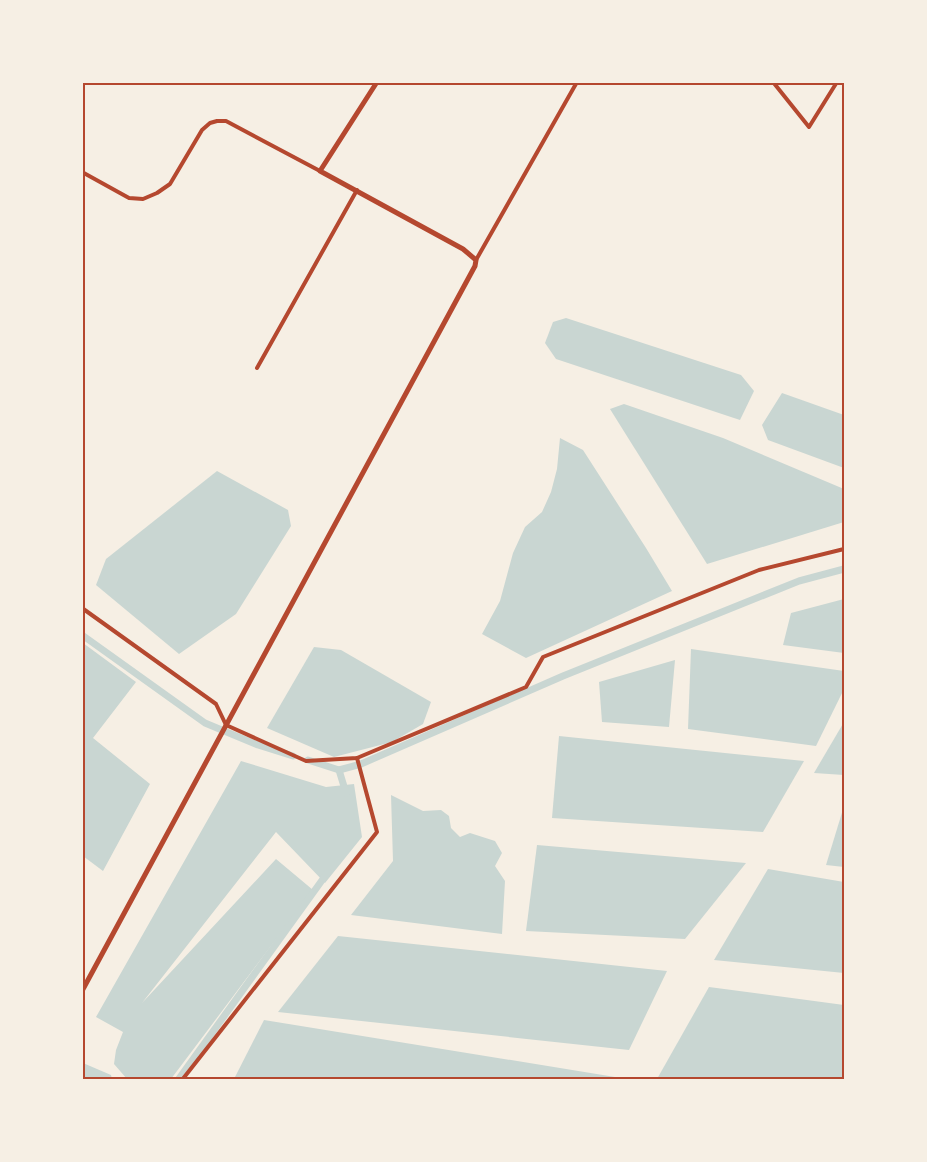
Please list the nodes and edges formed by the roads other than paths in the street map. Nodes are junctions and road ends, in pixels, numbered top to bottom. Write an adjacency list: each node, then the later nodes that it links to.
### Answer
1 (377, 82): 5 (street)
2 (577, 82): 8 (lane)
3 (773, 82): 4 (lane)
4 (837, 82)
5 (320, 171): 6 (lane); 7 (street)
6 (82, 172)
7 (357, 190): 8 (street); 9 (lane)
8 (476, 260): 12 (street)
9 (257, 368)
10 (844, 549): 13 (lane)
11 (82, 608): 12 (lane)
12 (226, 725): 13 (lane); 14 (street)
13 (357, 758): 15 (lane)
14 (82, 991)
15 (182, 1080)

